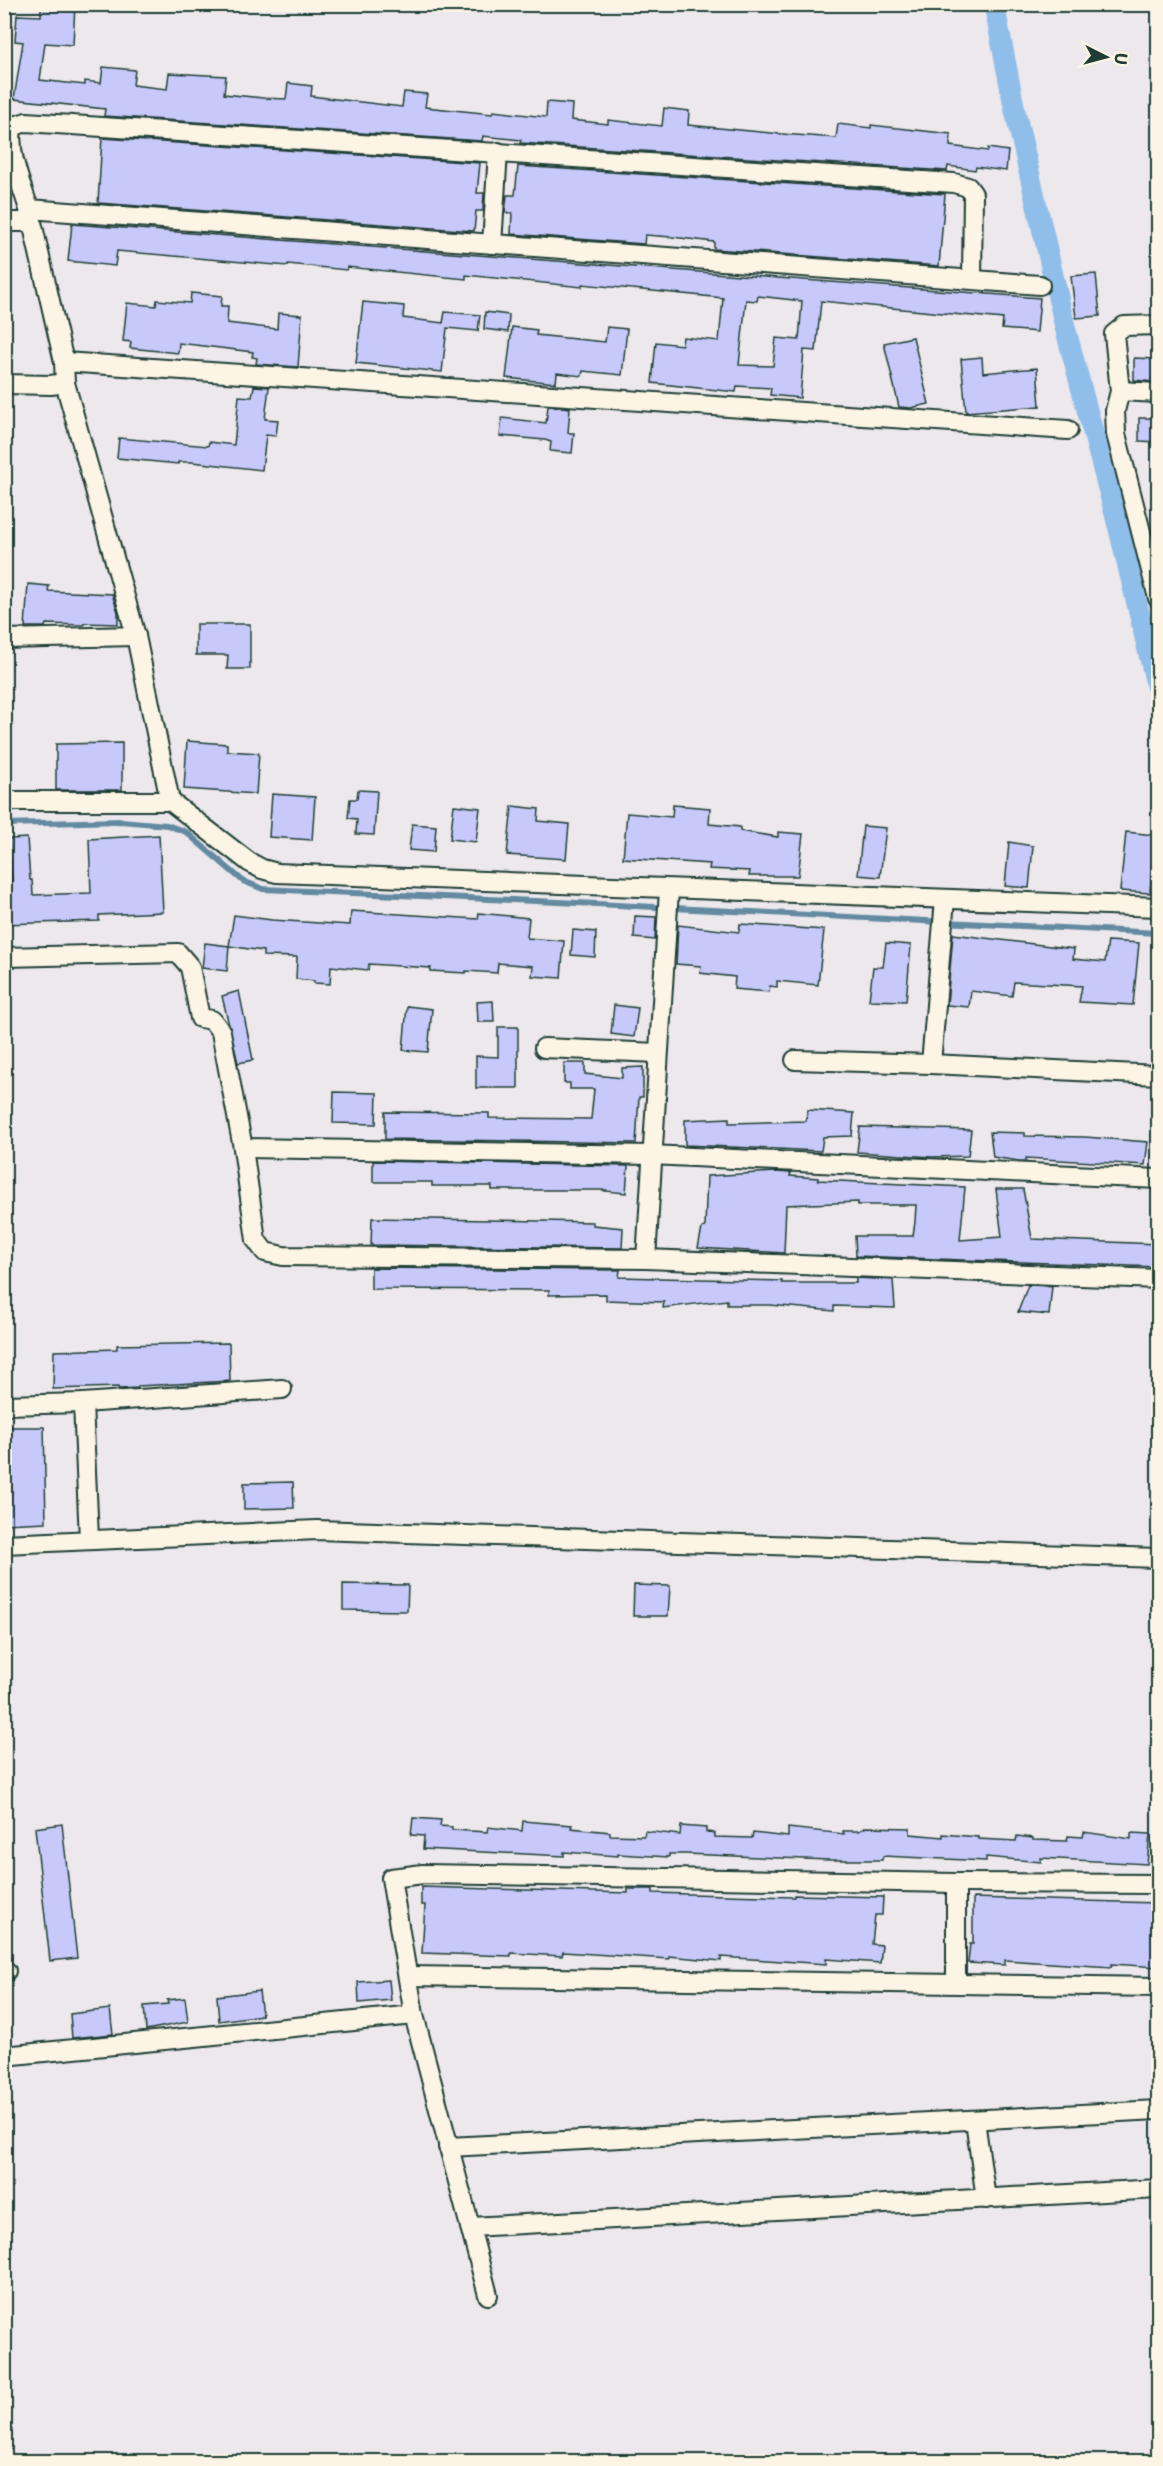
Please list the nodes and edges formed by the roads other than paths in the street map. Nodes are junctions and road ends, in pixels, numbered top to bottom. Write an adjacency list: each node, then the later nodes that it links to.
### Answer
1 (498, 152): 2 (street); 5 (street); 6 (street)
2 (8, 153): 3 (street)
3 (30, 216): 4 (street); 5 (street); 9 (street)
4 (4, 222)
5 (492, 244): 6 (street)
6 (972, 279): 7 (street)
7 (1040, 285)
8 (1158, 325): 12 (street)
9 (64, 362): 10 (street); 14 (street)
10 (65, 383): 11 (street); 16 (street)
11 (4, 384)
12 (1120, 391): 13 (street); 15 (street)
13 (1158, 393)
14 (1068, 430)
15 (1158, 598)
16 (136, 636): 17 (street); 19 (street)
17 (4, 639)
18 (4, 801): 19 (street)
19 (170, 801): 20 (street)
20 (668, 902): 22 (street); 25 (street)
21 (1158, 907): 22 (street)
22 (944, 910): 27 (street)
23 (4, 957): 29 (street)
24 (544, 1048): 25 (street)
25 (658, 1053): 30 (street)
26 (795, 1060): 27 (street)
27 (931, 1064): 28 (street)
28 (1158, 1076)
29 (243, 1148): 30 (street); 32 (street)
30 (651, 1155): 31 (street); 32 (street)
31 (1158, 1179)
32 (646, 1259): 33 (street)
33 (1158, 1279)
34 (282, 1389): 35 (street)
35 (83, 1403): 36 (street); 37 (street)
36 (4, 1405)
37 (89, 1539): 38 (street); 39 (street)
38 (4, 1544)
39 (1158, 1558)
40 (956, 1883): 41 (street); 42 (street); 43 (street)
41 (1158, 1884)
42 (408, 1976): 43 (street); 45 (street)
43 (956, 1983): 44 (street)
44 (1158, 1987)
45 (414, 2015): 46 (street); 49 (street)
46 (4, 2056)
47 (1158, 2110): 48 (street)
48 (975, 2120): 49 (street); 51 (street)
49 (448, 2147): 52 (street)
50 (1158, 2189): 51 (street)
51 (986, 2199): 52 (street)
52 (470, 2227): 53 (street)
53 (488, 2295)

